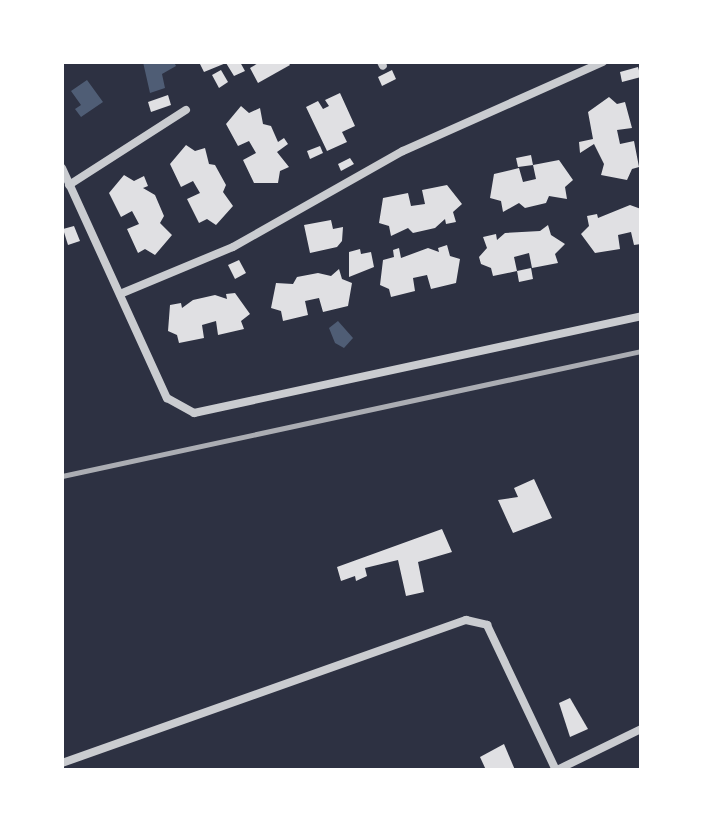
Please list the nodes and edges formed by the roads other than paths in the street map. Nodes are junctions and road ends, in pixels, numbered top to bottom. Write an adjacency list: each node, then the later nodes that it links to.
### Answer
1 (603, 62): 5 (street)
2 (186, 110): 4 (street)
3 (62, 168): 4 (street)
4 (69, 185): 5 (street)
5 (120, 294): 6 (street)
6 (641, 316)
7 (641, 729): 9 (street)
8 (62, 763): 9 (street)
9 (556, 770)

